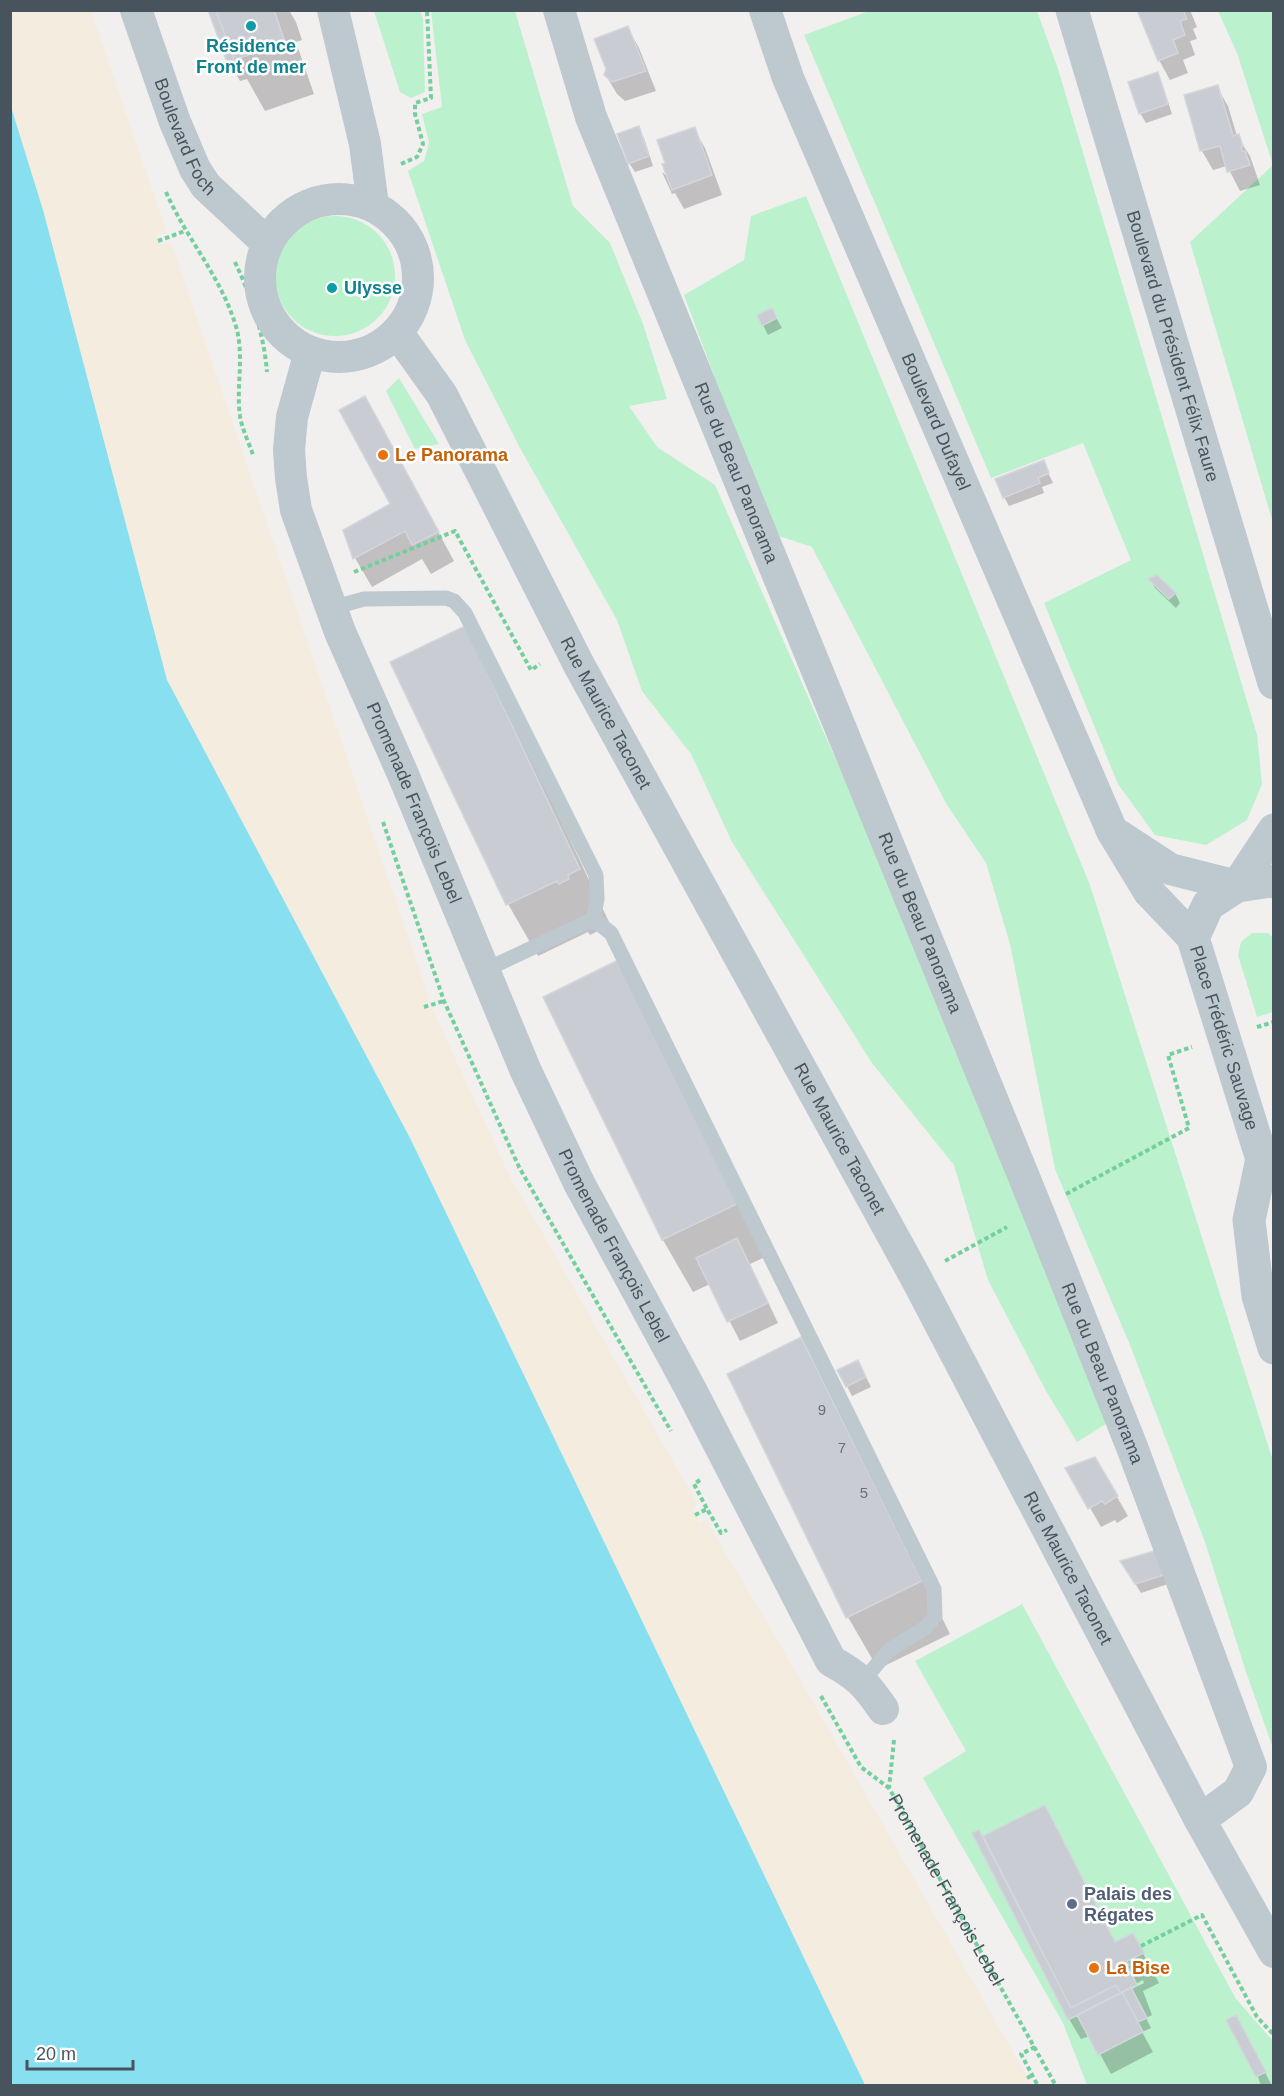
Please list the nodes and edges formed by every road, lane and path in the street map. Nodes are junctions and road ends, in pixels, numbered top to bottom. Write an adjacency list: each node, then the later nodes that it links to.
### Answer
1 (136, 10): 11 (street, Boulevard Foch)
2 (333, 10): 8 (street)
3 (427, 10): 7 (path)
4 (559, 10): 42 (street, Rue du Beau Panorama)
5 (765, 10): 19 (street, Boulevard Dufayel)
6 (1072, 10): 18 (street, Boulevard du Président Félix Faure)
7 (398, 166)
8 (373, 206): 11 (street); 13 (street)
9 (186, 231): 10 (path)
10 (158, 241)
11 (267, 243): 14 (street)
12 (231, 255): 15 (path)
13 (397, 333): 14 (street); 42 (street, Rue Maurice Taconet)
14 (310, 352): 16 (street, Promenade François Lebel)
15 (267, 381)
16 (327, 596): 17 (path); 23 (lane); 25 (street, Promenade François Lebel)
17 (531, 669)
18 (1274, 683)
19 (1112, 831): 22 (street); 24 (street, Boulevard Dufayel)
20 (1274, 831): 22 (street)
21 (1274, 882): 22 (street, Place Frédéric Sauvage)
22 (1237, 886): 24 (street, Place Frédéric Sauvage)
23 (593, 921): 25 (lane); 40 (lane)
24 (1193, 938): 28 (street, Place Frédéric Sauvage)
25 (483, 971): 40 (street, Promenade François Lebel)
26 (444, 1001): 27 (path)
27 (424, 1007)
28 (1224, 1037): 29 (street, Place Frédéric Sauvage); 30 (path)
29 (1268, 1162): 34 (street)
30 (1065, 1195)
31 (1007, 1226): 33 (path)
32 (1274, 1247): 34 (street)
33 (949, 1259)
34 (1258, 1296): 35 (street)
35 (1274, 1348)
36 (701, 1480): 37 (path)
37 (707, 1509): 38 (path); 39 (path)
38 (695, 1515)
39 (729, 1529)
40 (862, 1682): 41 (street, Promenade François Lebel)
41 (883, 1709): 46 (path, Promenade François Lebel)
42 (1200, 1820): 44 (street, Rue Maurice Taconet)
43 (1141, 1946): 45 (path)
44 (1274, 1952)
45 (1274, 2036)
46 (1035, 2047): 47 (path); 50 (path, Promenade François Lebel)
47 (1033, 2075): 48 (path); 49 (path)
48 (1027, 2078)
49 (1038, 2085)
50 (1056, 2085)

